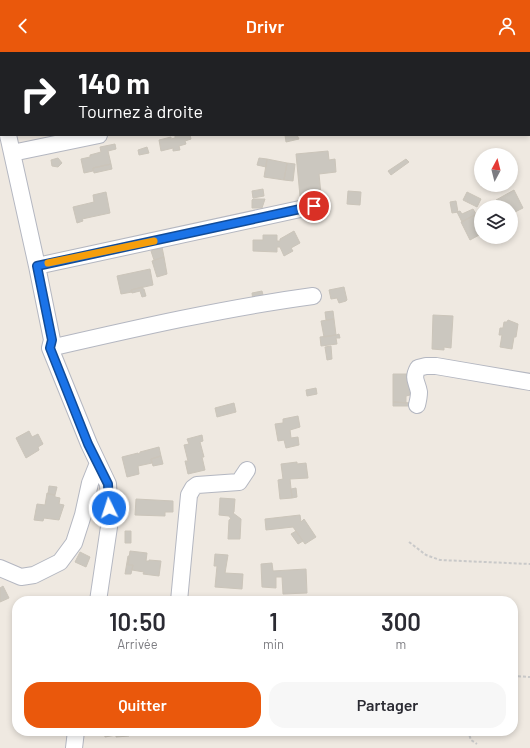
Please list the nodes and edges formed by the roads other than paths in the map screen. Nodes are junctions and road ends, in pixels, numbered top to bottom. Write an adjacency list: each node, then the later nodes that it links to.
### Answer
1 (8, 136): 3 (street)
2 (94, 136): 3 (street)
3 (12, 153): 5 (street)
4 (314, 206): 5 (street)
5 (37, 266): 7 (street)
6 (313, 296): 7 (street)
7 (50, 348): 10 (street)
8 (530, 382): 9 (street)
9 (417, 405)
10 (98, 463): 12 (street); 13 (street)
11 (247, 470): 14 (street)
12 (0, 568)
13 (99, 596)
14 (179, 596)
15 (75, 736): 16 (street)
16 (74, 748)

